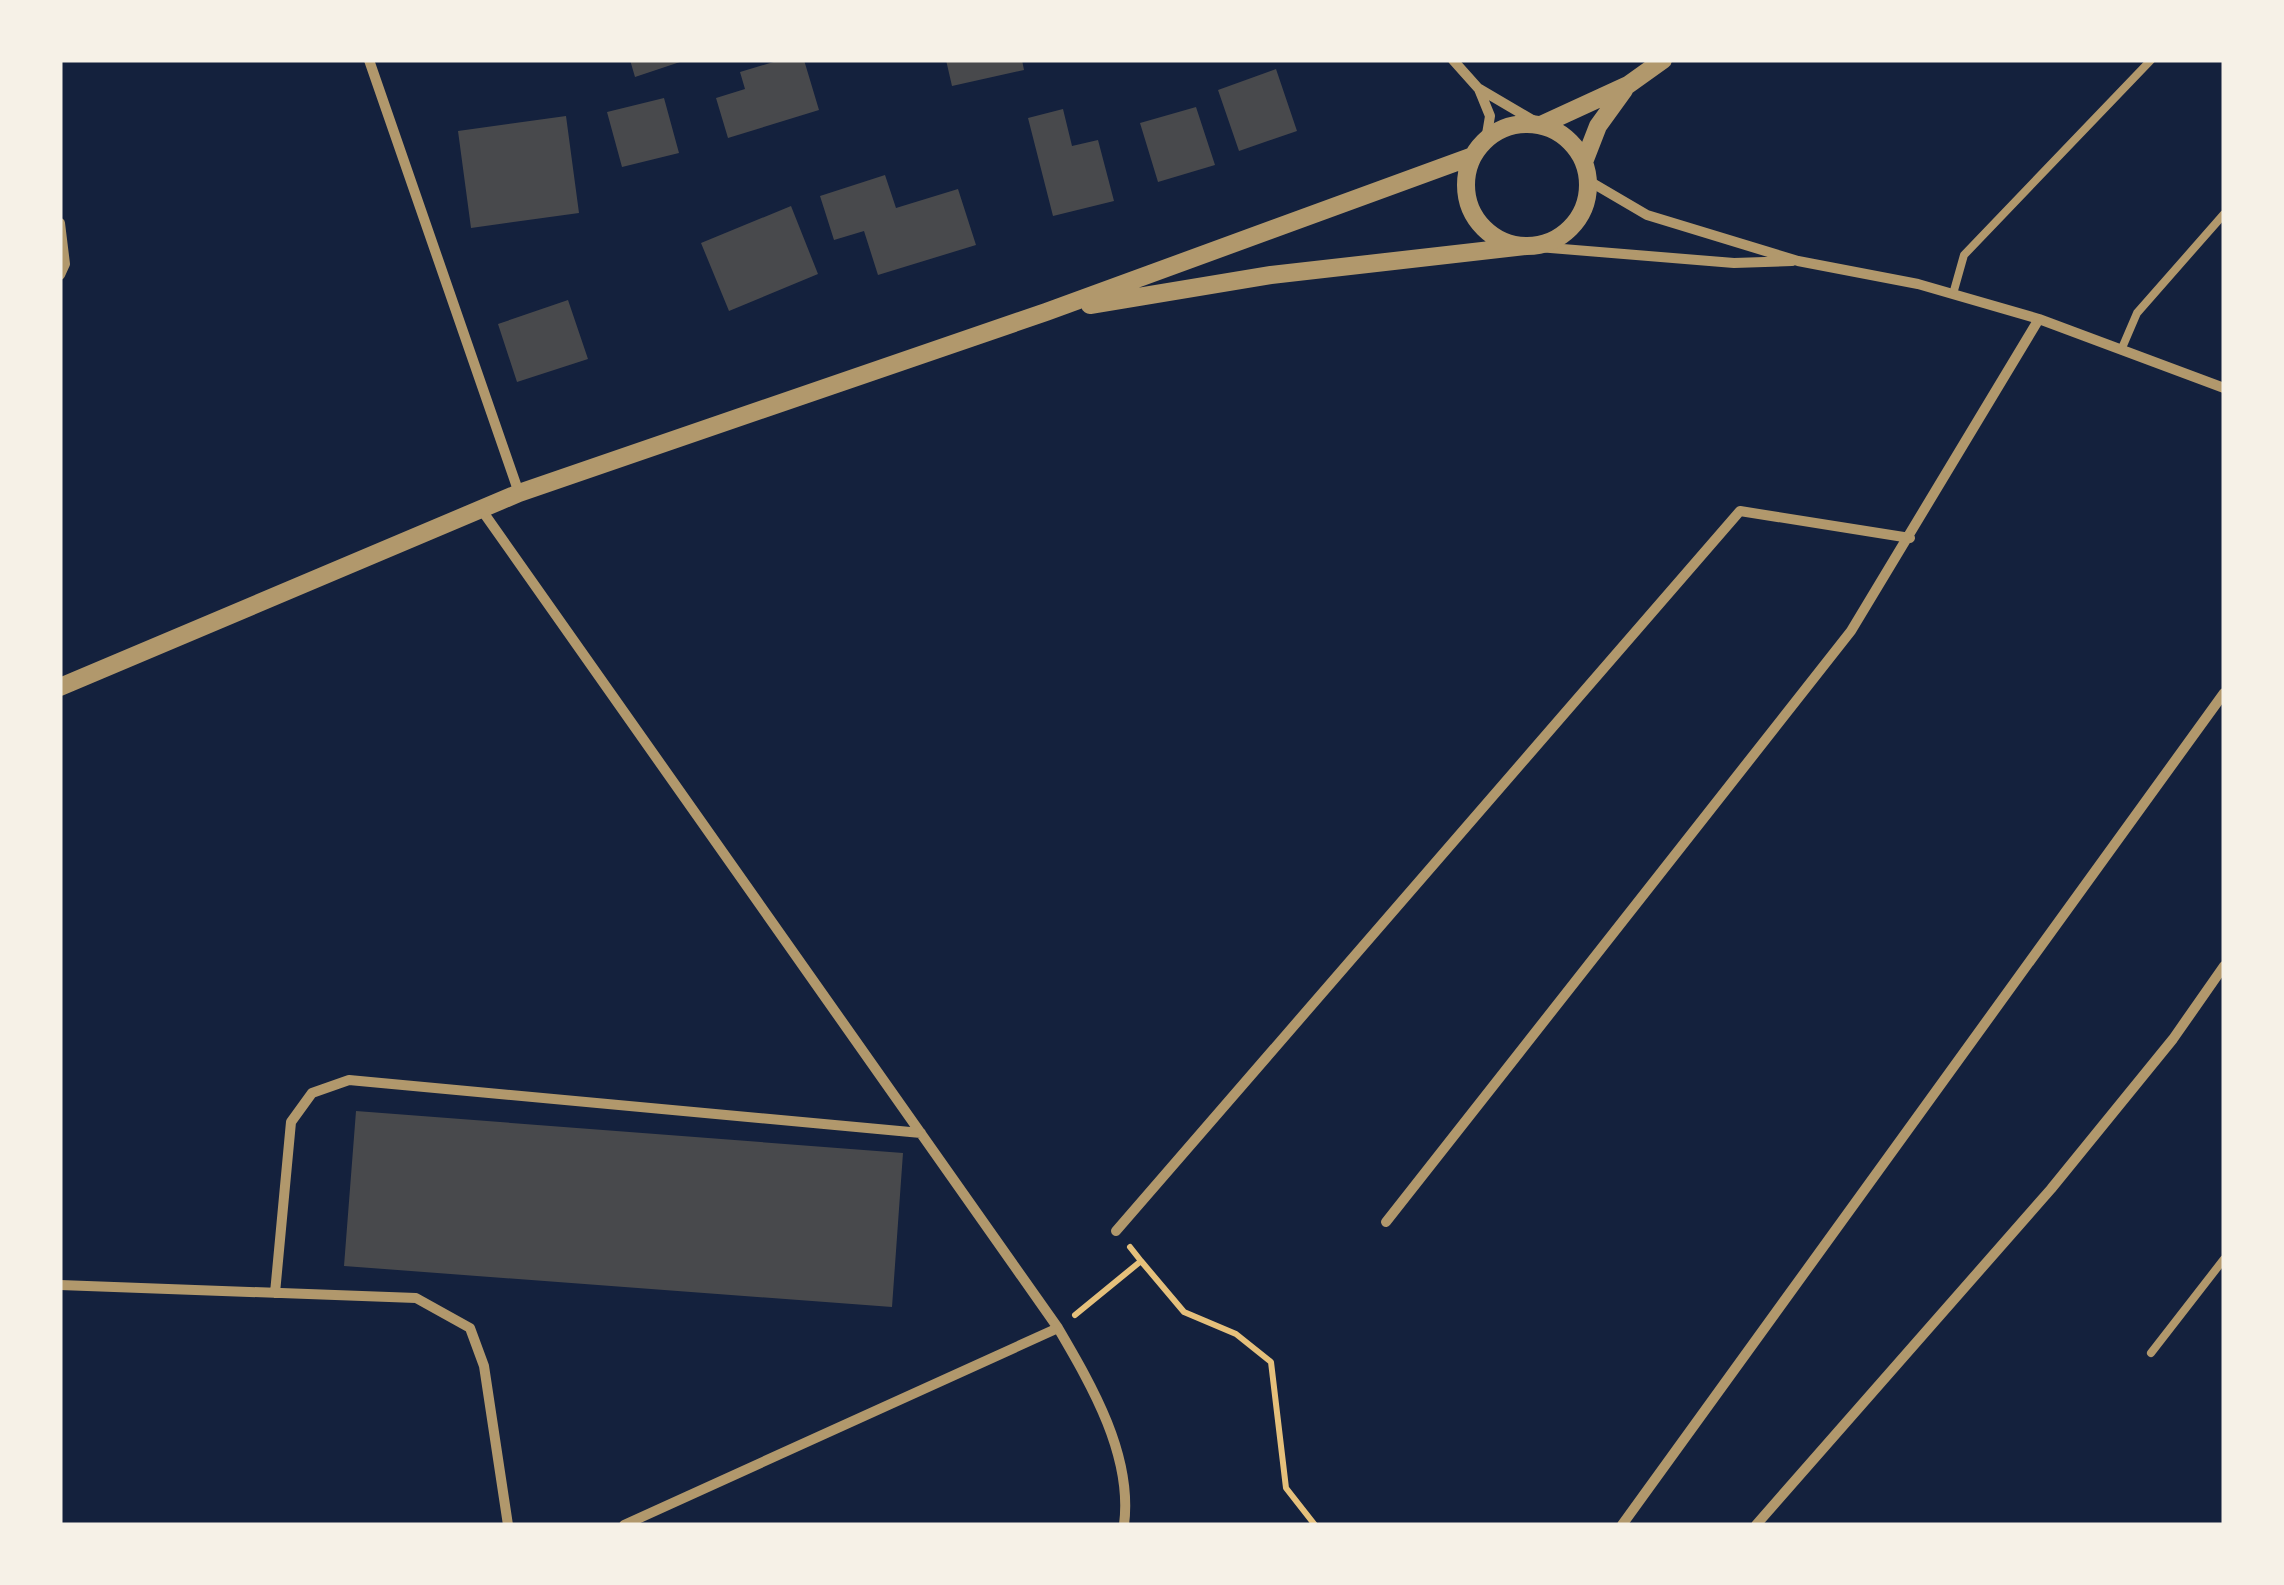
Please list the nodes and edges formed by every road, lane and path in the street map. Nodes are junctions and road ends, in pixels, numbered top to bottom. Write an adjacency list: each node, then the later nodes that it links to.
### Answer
1 (368, 60): 21 (street)
2 (1453, 60): 6 (street)
3 (1662, 60): 5 (street)
4 (2152, 60): 16 (lane)
5 (1628, 85): 7 (street); 10 (street)
6 (1478, 88): 7 (street); 8 (street)
7 (1541, 125): 8 (street); 10 (street)
8 (1486, 140): 9 (street)
9 (1473, 156): 13 (street); 17 (street)
10 (1586, 172): 13 (street); 14 (street)
11 (2224, 214): 19 (lane)
12 (60, 223): 15 (street)
13 (1526, 246): 14 (street); 17 (street)
14 (1798, 260): 16 (street)
15 (60, 275)
16 (1953, 294): 18 (street)
17 (1046, 312): 21 (street)
18 (2038, 319): 19 (street); 23 (street)
19 (2122, 348): 20 (street)
20 (2224, 388)
21 (519, 493): 22 (street)
22 (481, 509): 24 (street); 27 (street)
23 (1910, 538): 28 (street); 29 (street)
24 (60, 687)
25 (2224, 693): 40 (street)
26 (2224, 966): 41 (street)
27 (920, 1133): 33 (street); 34 (street)
28 (1386, 1222)
29 (1116, 1230): 31 (path)
30 (2224, 1259): 35 (lane)
31 (1140, 1260): 34 (path); 39 (path)
32 (60, 1285): 33 (street)
33 (275, 1293): 36 (street)
34 (1058, 1328): 37 (street); 38 (street)
35 (2151, 1353)
36 (508, 1525)
37 (624, 1525)
38 (1124, 1525)
39 (1315, 1525)
40 (1622, 1525)
41 (1756, 1525)

